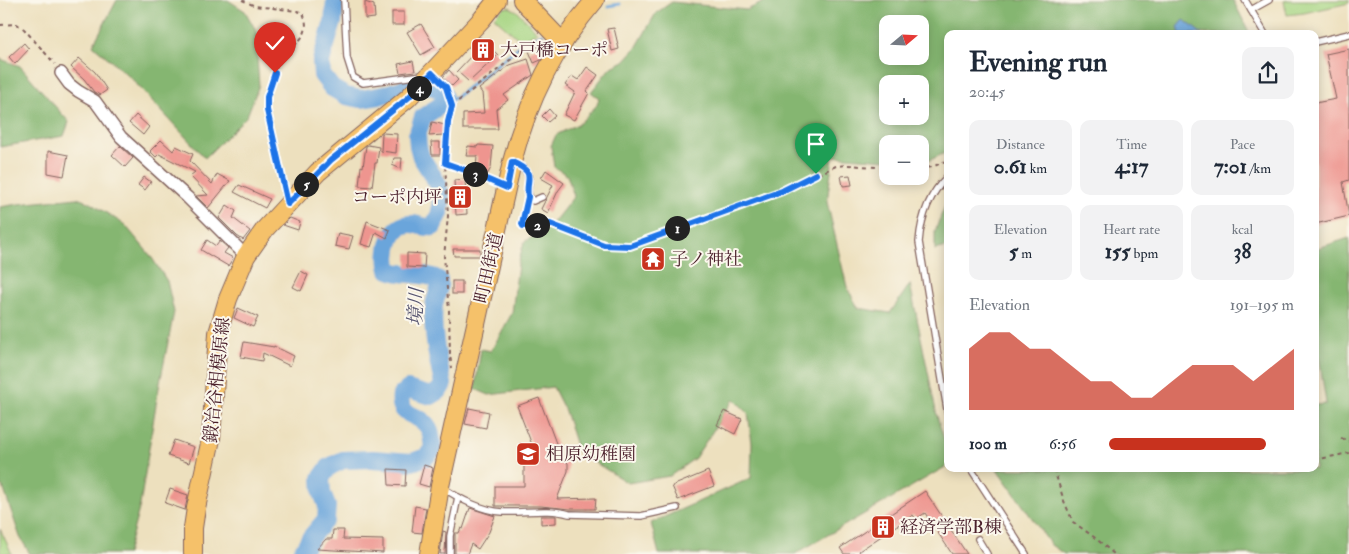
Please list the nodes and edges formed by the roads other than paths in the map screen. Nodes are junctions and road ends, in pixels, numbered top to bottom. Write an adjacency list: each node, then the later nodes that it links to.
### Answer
1 (344, 0): 13 (lane)
2 (497, 0): 13 (main road)
3 (522, 0): 10 (main road)
4 (595, 0): 10 (main road, 町田街道)
5 (1246, 0): 7 (lane)
6 (1269, 0): 7 (lane)
7 (1251, 10): 8 (lane)
8 (1263, 30)
9 (1349, 34): 11 (lane)
10 (558, 39): 14 (main road, 町田街道)
11 (1319, 41)
12 (61, 73): 17 (street)
13 (429, 77): 17 (main road, 鍛冶谷相模原線)
14 (512, 162): 16 (lane); 20 (main road, 町田街道)
15 (944, 181): 18 (lane)
16 (542, 197)
17 (246, 256): 24 (main road, 鍛冶谷相模原線)
18 (944, 390)
19 (972, 472): 28 (lane)
20 (440, 486): 21 (lane); 25 (main road, 町田街道)
21 (458, 497): 22 (lane); 26 (lane)
22 (677, 508)
23 (978, 539): 27 (lane)
24 (193, 554)
25 (429, 554)
26 (450, 554)
27 (987, 554)
28 (1026, 554)

